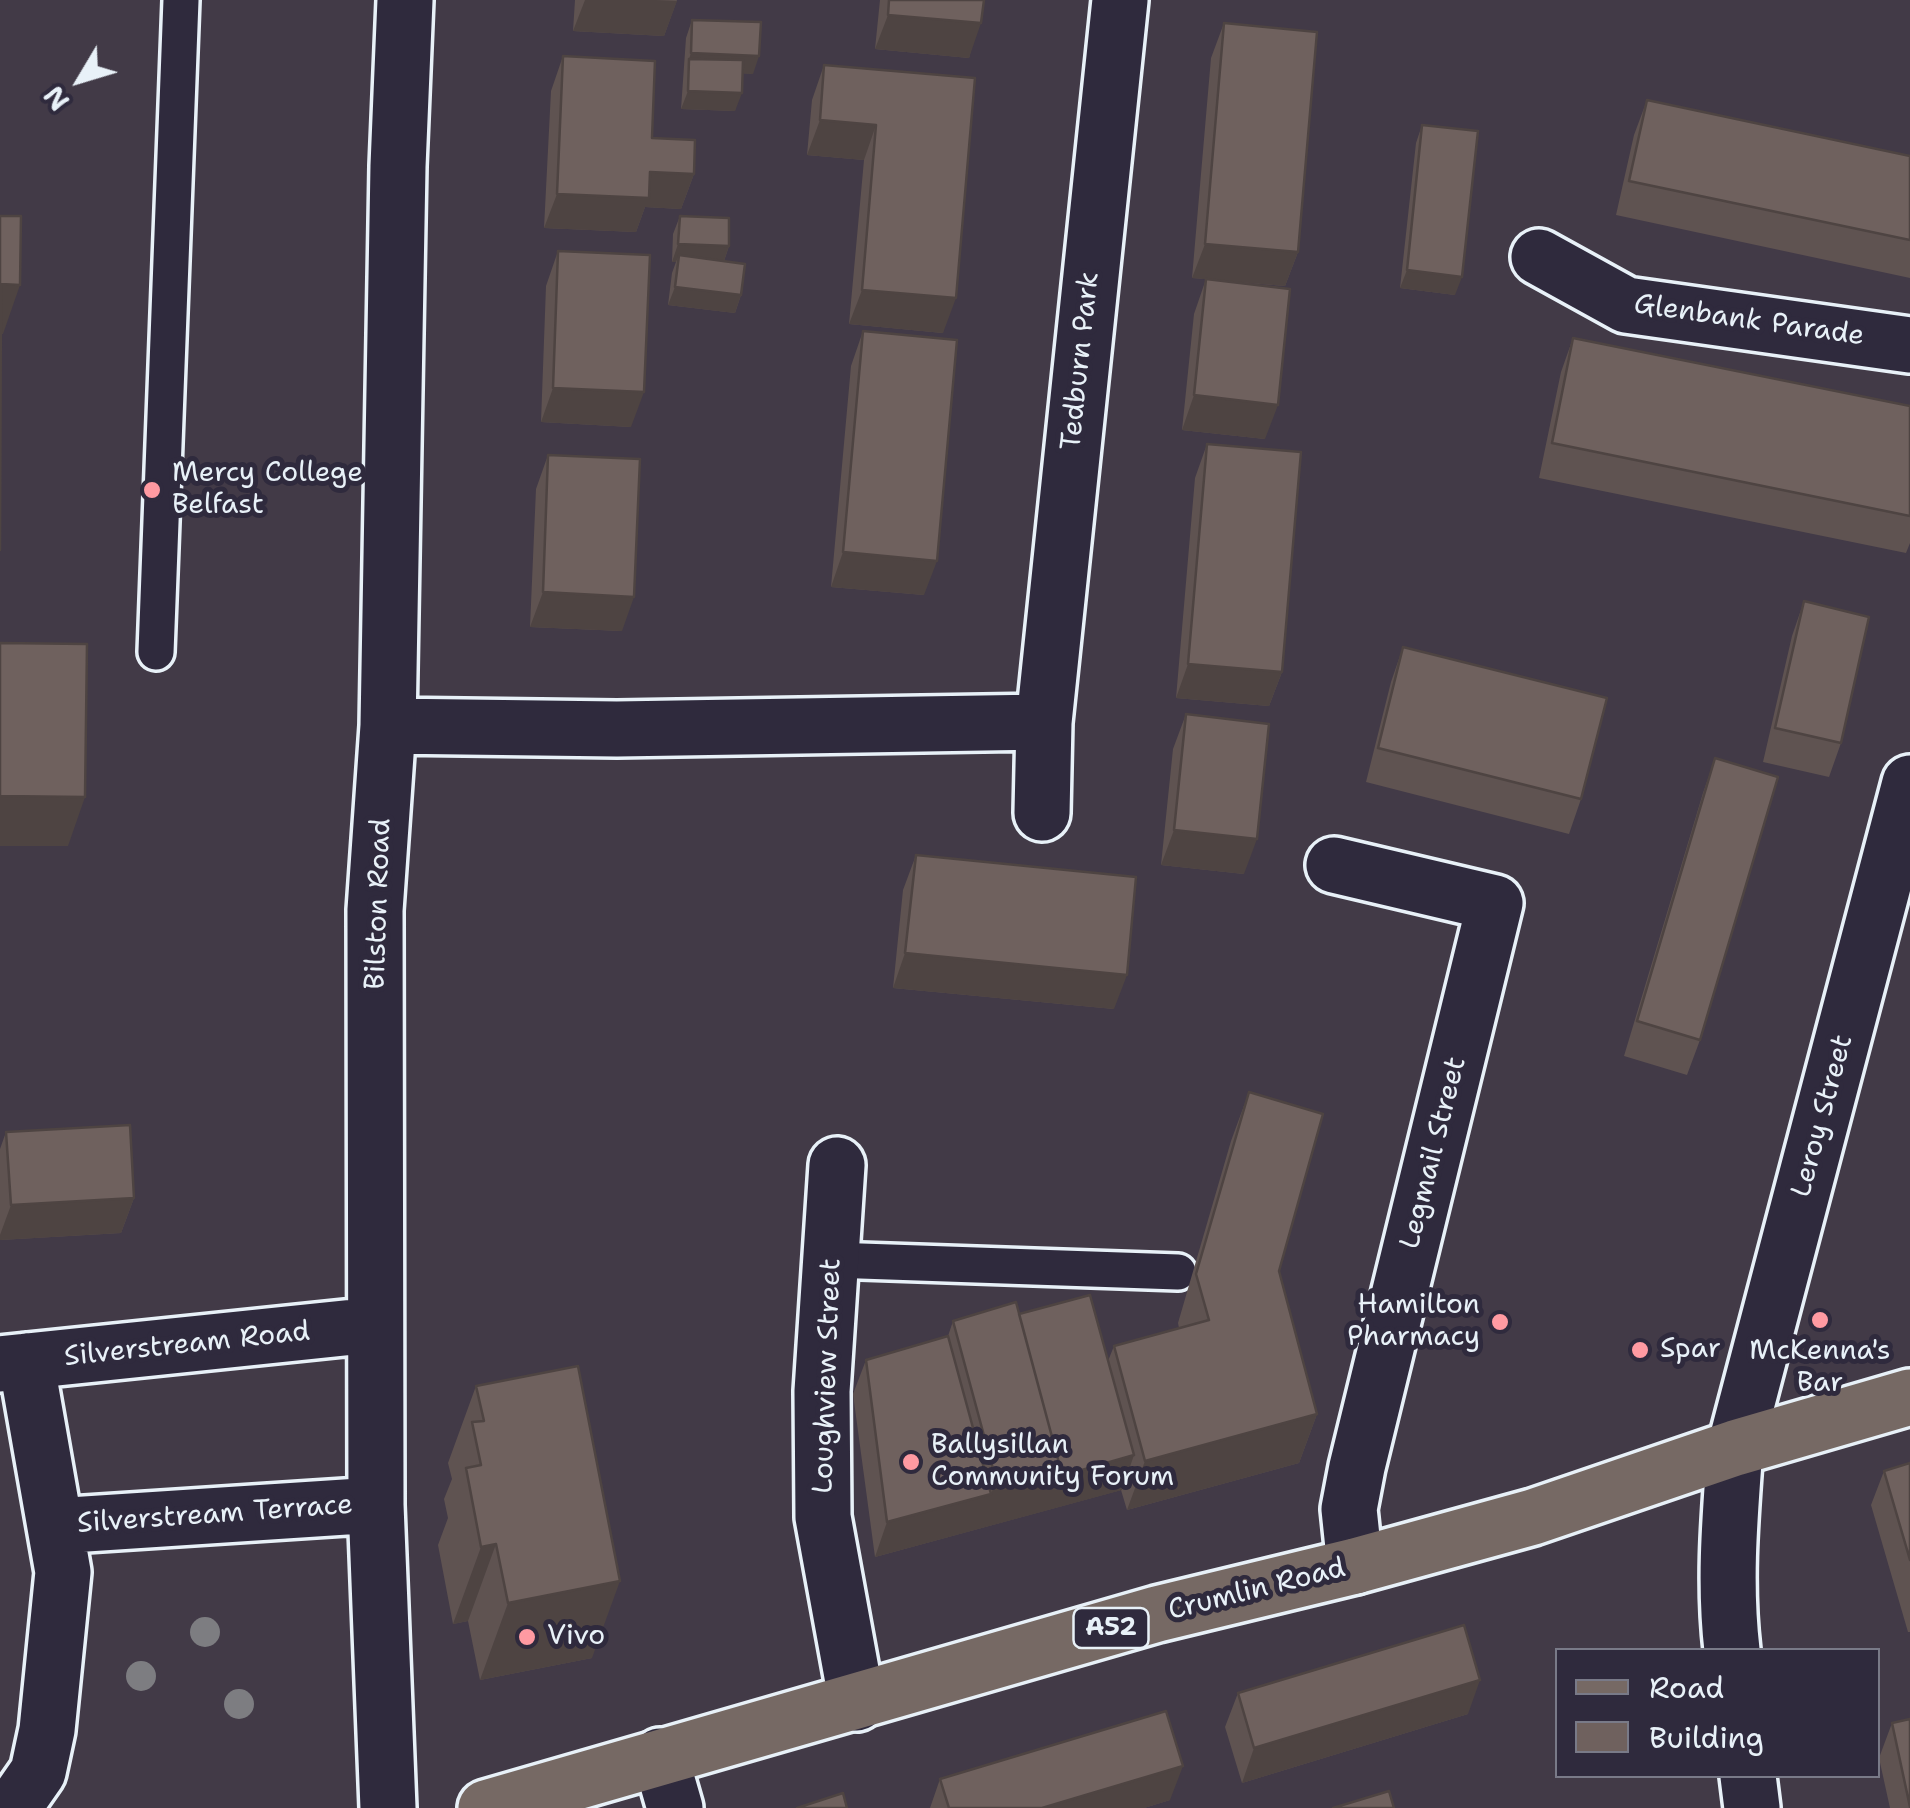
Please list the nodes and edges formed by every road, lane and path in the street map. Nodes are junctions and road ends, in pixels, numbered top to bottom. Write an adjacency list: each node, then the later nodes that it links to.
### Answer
1 (181, 0): 6 (lane)
2 (405, 0): 8 (street, Bilston Road)
3 (1120, 0): 7 (street, Tedburn Park)
4 (1539, 258): 5 (street, Glenbank Parade)
5 (1910, 345)
6 (156, 652)
7 (1044, 722): 8 (street); 10 (street, Tedburn Park)
8 (388, 726): 15 (street, Bilston Road)
9 (1910, 783): 18 (street, Leroy Street)
10 (1042, 813)
11 (1334, 866): 21 (street, Legmail Street)
12 (837, 1166): 13 (street, Loughview Street)
13 (832, 1260): 14 (lane); 23 (street, Loughview Street)
14 (1178, 1272)
15 (374, 1325): 16 (street, Silverstream Road); 19 (street, Bilston Road)
16 (13, 1363): 20 (street, Silverstream Terrace)
17 (1910, 1397): 18 (main road, Crumlin Road / A52)
18 (1735, 1448): 21 (main road, Crumlin Road / A52); 22 (street, Leroy Street)
19 (376, 1504): 20 (street, Silverstream Terrace); 27 (street, Bilston Road)
20 (55, 1526): 26 (street, Silverstream Terrace)
21 (1355, 1566): 23 (main road, Crumlin Road / A52)
22 (1732, 1648)
23 (857, 1703): 24 (main road, Crumlin Road / A52)
24 (660, 1756): 28 (main road, Crumlin Road / A52); 29 (street)
25 (1748, 1778): 30 (street)
26 (13, 1808)
27 (388, 1808)
28 (486, 1808)
29 (675, 1808)
30 (1752, 1808)

